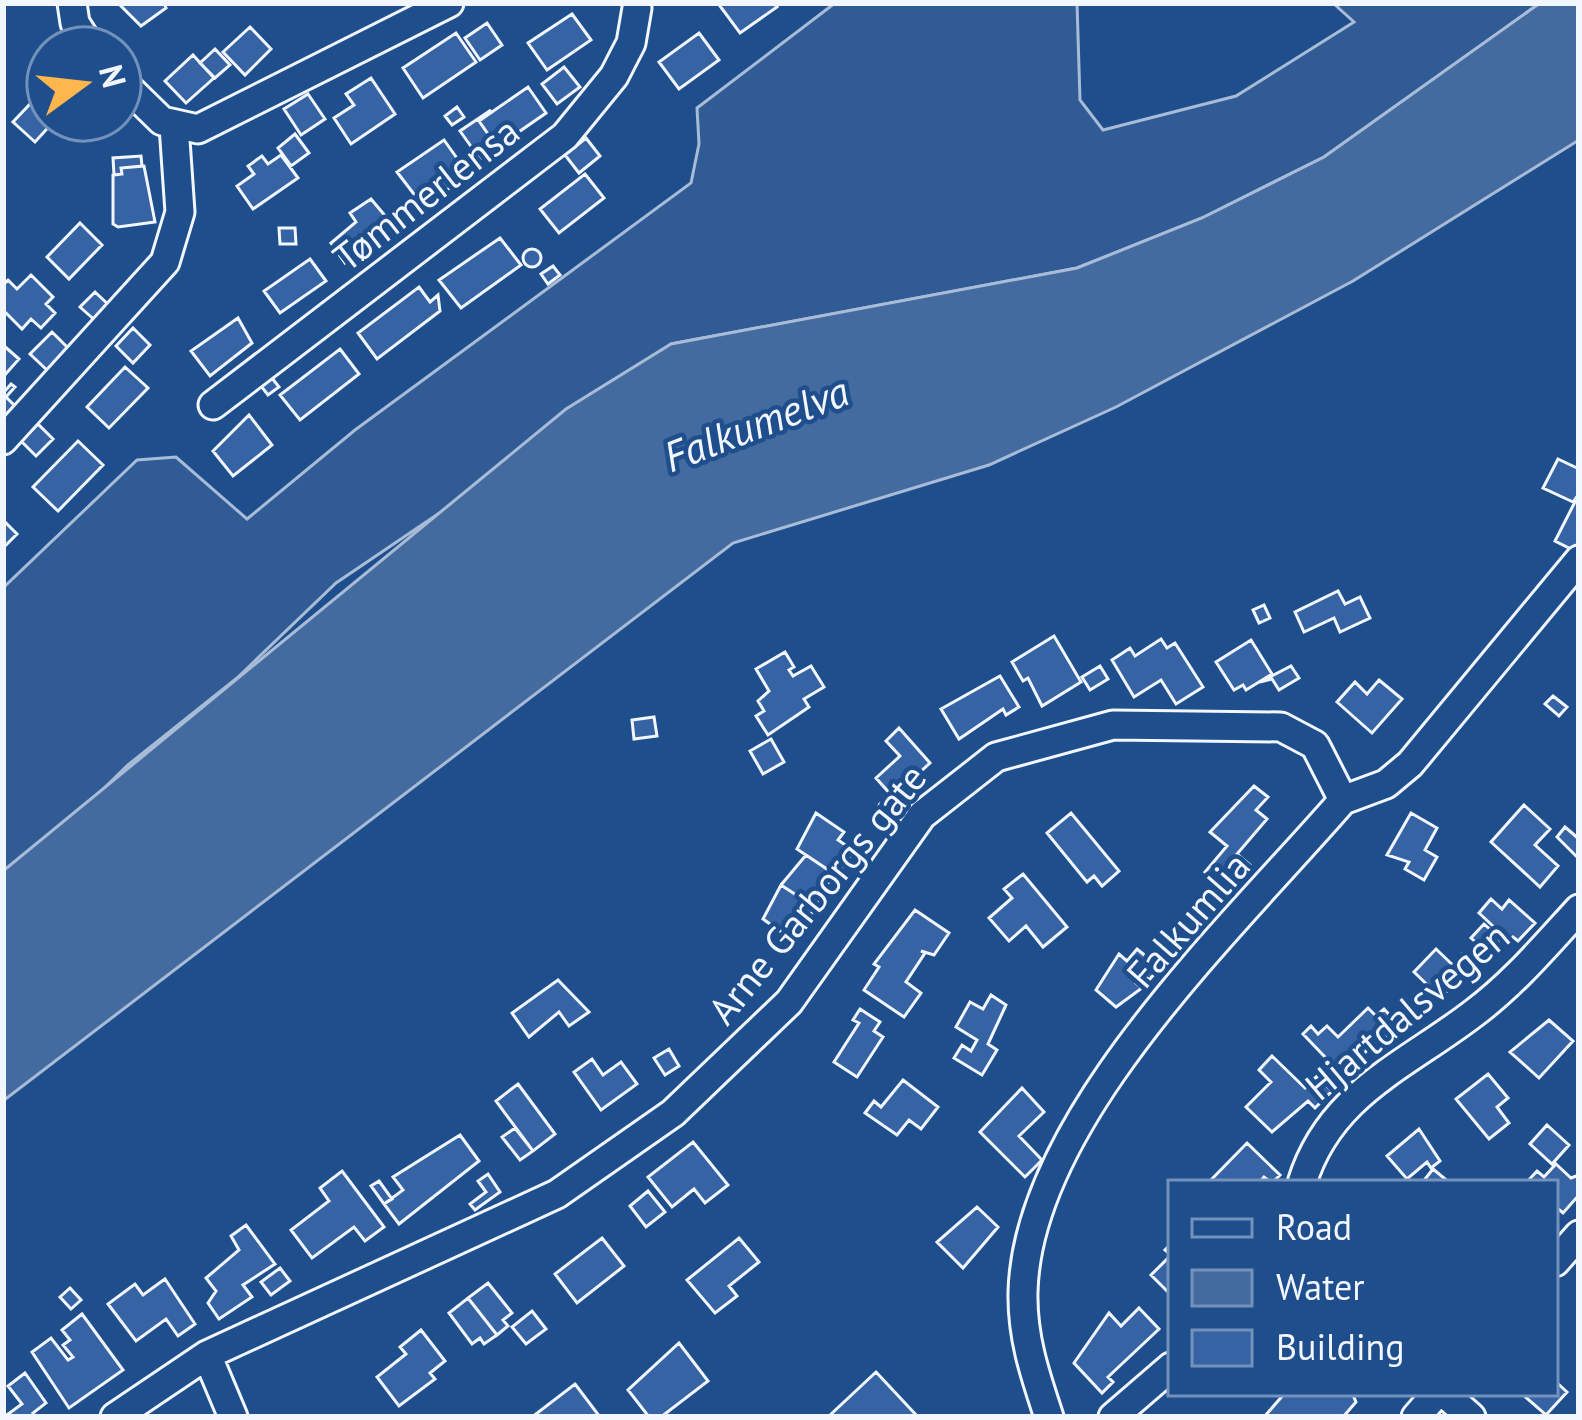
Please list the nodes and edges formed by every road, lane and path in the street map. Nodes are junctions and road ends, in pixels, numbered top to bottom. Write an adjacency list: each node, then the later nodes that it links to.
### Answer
1 (449, 3): 4 (street)
2 (639, 5): 5 (street, Tømmerlensa)
3 (144, 102): 4 (street)
4 (168, 124): 6 (street)
5 (213, 405)
6 (3, 440)
7 (1579, 560): 8 (street, Falkumlia)
8 (1343, 800): 13 (street, Arne Garborgs gate); 19 (street, Falkumlia)
9 (1579, 909): 10 (street, Hjartdalsvegen)
10 (1303, 1180)
11 (1579, 1235): 12 (street)
12 (1558, 1259)
13 (207, 1355): 17 (street, Arne Garborgs gate); 18 (street)
14 (1168, 1370): 20 (street)
15 (1438, 1396): 21 (street)
16 (1445, 1396): 22 (street)
17 (115, 1417)
18 (233, 1417)
19 (1049, 1417)
20 (1112, 1417)
21 (1416, 1417)
22 (1471, 1417)

